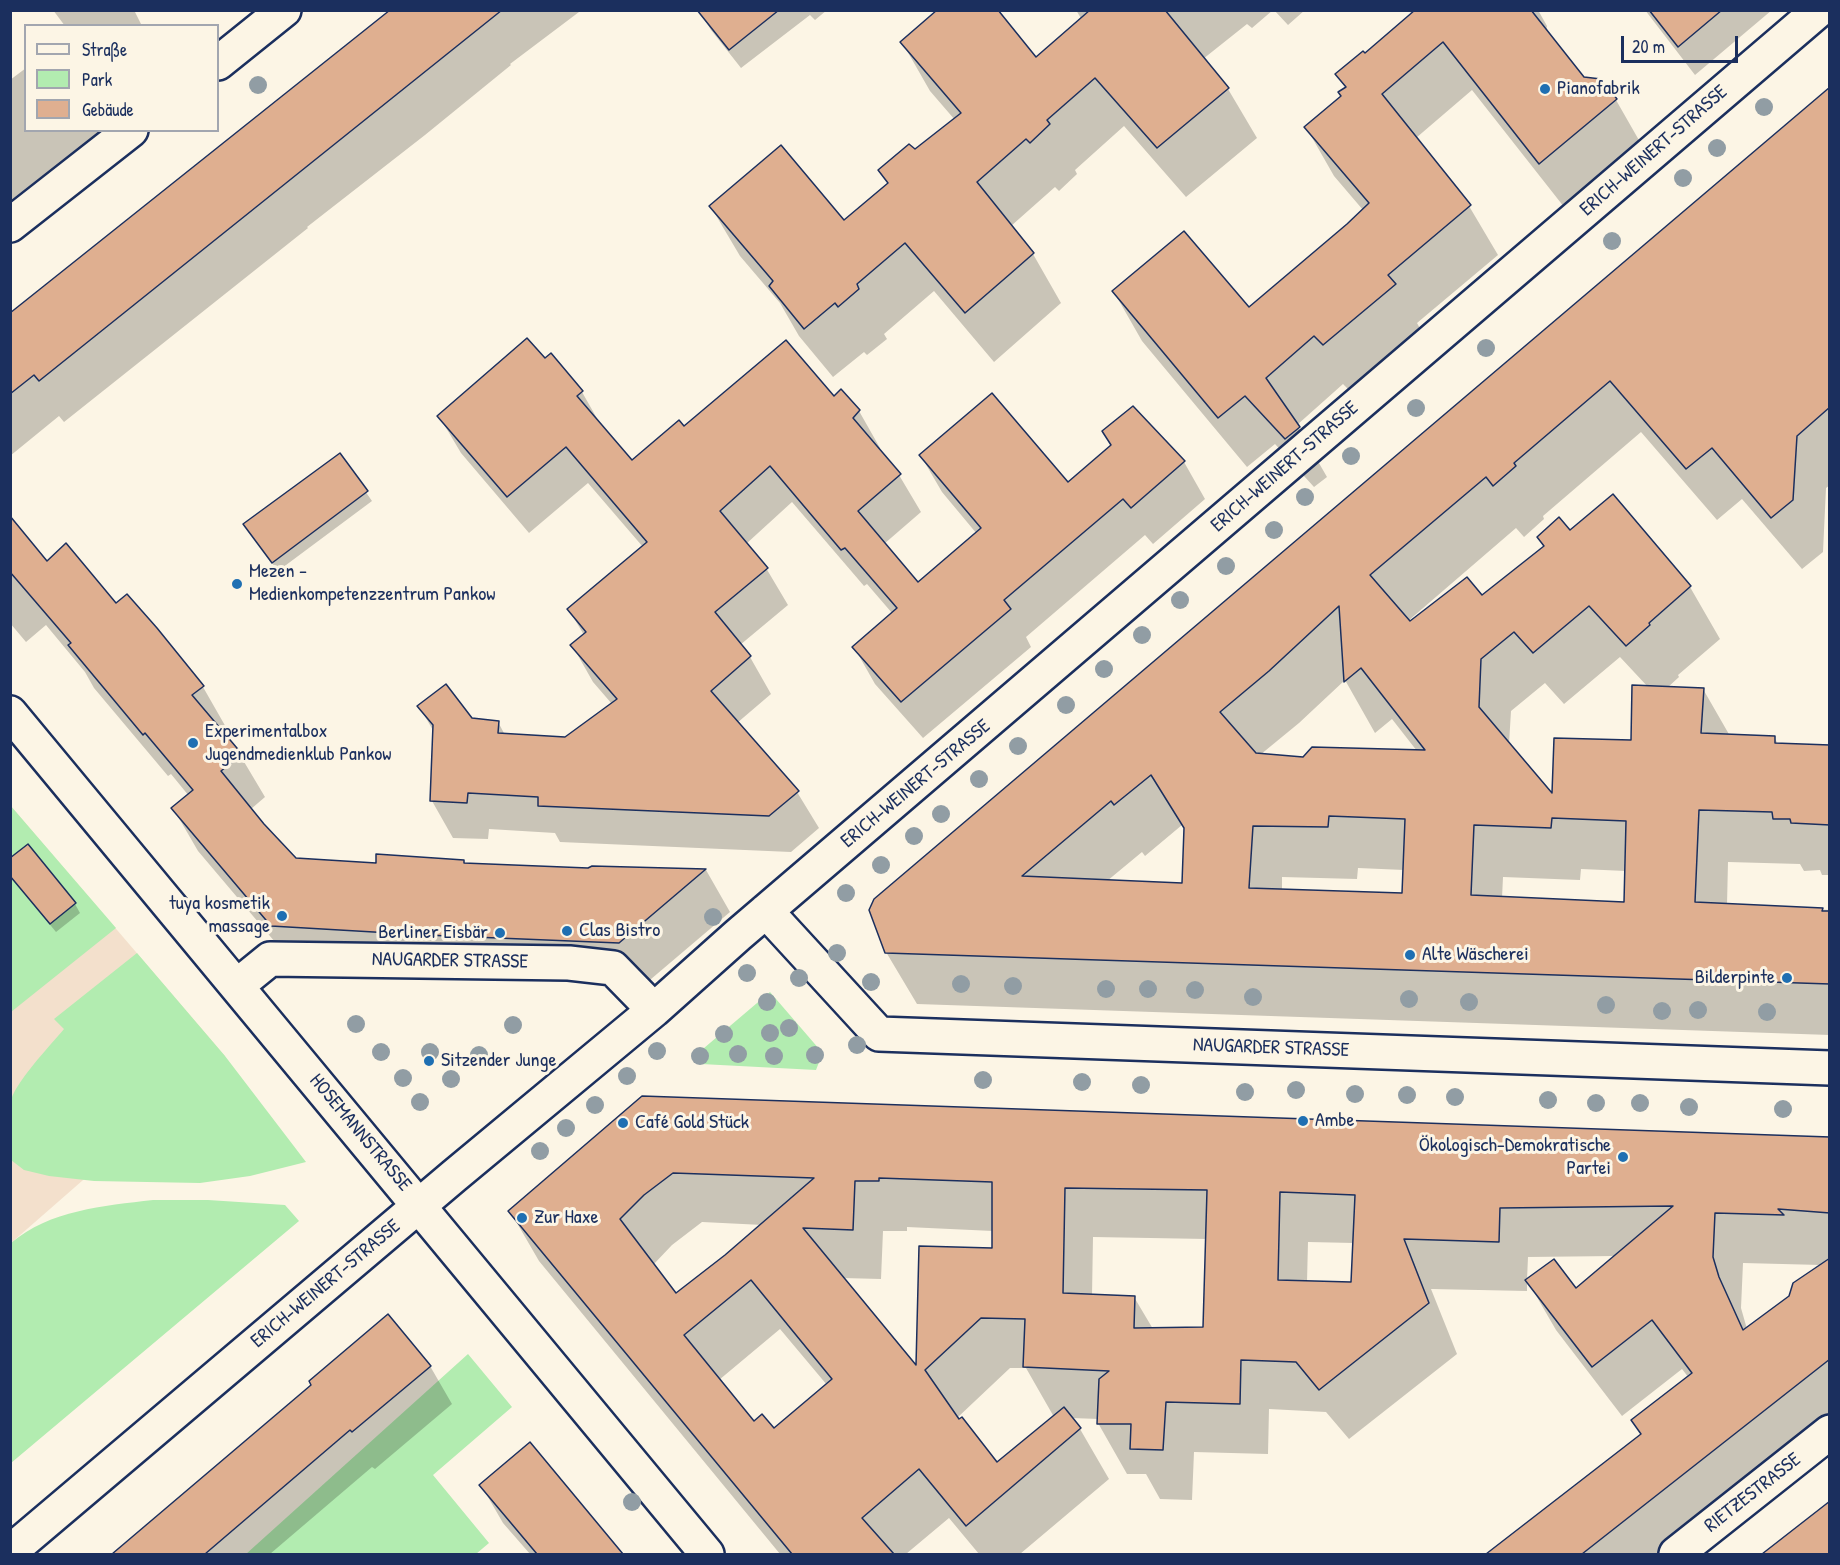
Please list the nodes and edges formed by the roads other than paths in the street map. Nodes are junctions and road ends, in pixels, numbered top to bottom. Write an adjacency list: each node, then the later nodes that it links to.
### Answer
1 (284, 10): 3 (street)
2 (1819, 10): 7 (street, ERICH-WEINERT-STRASSE)
3 (219, 62)
4 (128, 132): 5 (street)
5 (10, 225)
6 (10, 713): 8 (street, HOSEMANNSTRASSE)
7 (766, 911): 9 (street, ERICH-WEINERT-STRASSE); 10 (street, NAUGARDER STRASSE)
8 (238, 985): 9 (street, NAUGARDER STRASSE); 11 (street, HOSEMANNSTRASSE)
9 (654, 1010): 11 (street, ERICH-WEINERT-STRASSE)
10 (1830, 1068)
11 (420, 1206): 13 (street, ERICH-WEINERT-STRASSE); 14 (street, HOSEMANNSTRASSE)
12 (1830, 1432): 15 (street, RIETZESTRASSE)
13 (10, 1552)
14 (707, 1554)
15 (1676, 1554)

